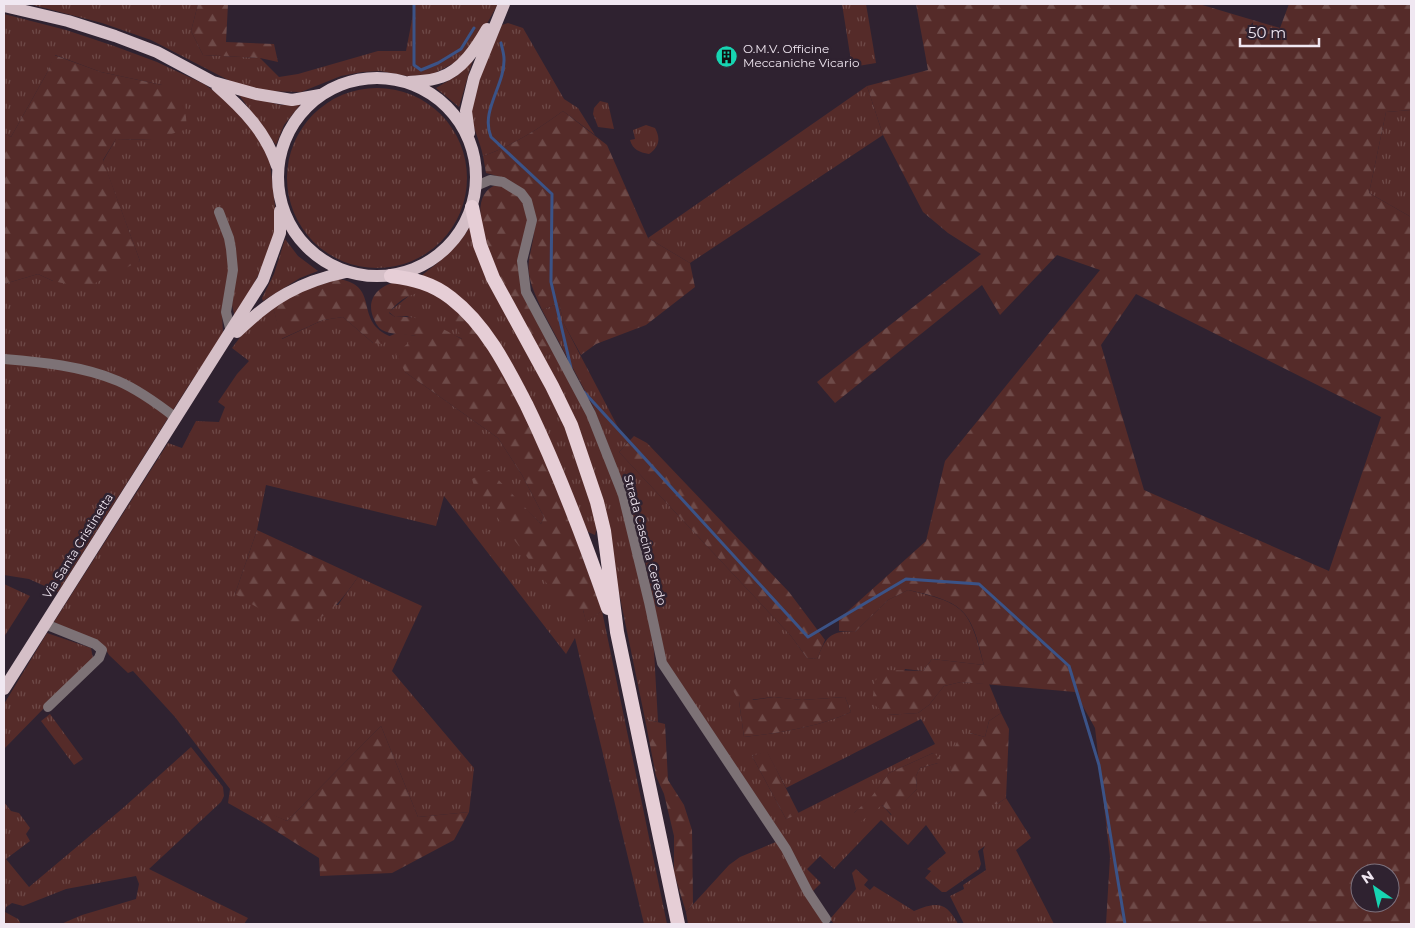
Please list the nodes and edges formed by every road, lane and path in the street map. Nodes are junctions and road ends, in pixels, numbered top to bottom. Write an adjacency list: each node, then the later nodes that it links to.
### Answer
1 (503, 4): 4 (main road); 6 (main road)
2 (4, 6): 3 (main road)
3 (213, 82): 5 (main road); 7 (main road)
4 (407, 82): 5 (main road); 6 (main road)
5 (322, 94): 7 (main road)
6 (470, 141): 8 (main road)
7 (278, 168): 9 (main road, Via Santa Cristinetta)
8 (476, 186): 10 (main road); 22 (street, Strada Cascina Ceredo)
9 (280, 203): 12 (main road); 14 (main road, Via Santa Cristinetta)
10 (472, 207): 13 (main road); 19 (highway)
11 (219, 212): 14 (street)
12 (346, 272): 13 (main road); 15 (main road, Via Santa Cristinetta)
13 (391, 276): 19 (highway)
14 (231, 332): 15 (main road, Via Santa Cristinetta)
15 (222, 346): 17 (main road, Via Santa Cristinetta)
16 (4, 359): 17 (street)
17 (176, 418): 18 (main road, Via Santa Cristinetta)
18 (45, 624): 20 (main road, Via Santa Cristinetta); 21 (street)
19 (616, 632): 23 (highway)
20 (4, 689)
21 (48, 707)
22 (826, 919)
23 (678, 924)

